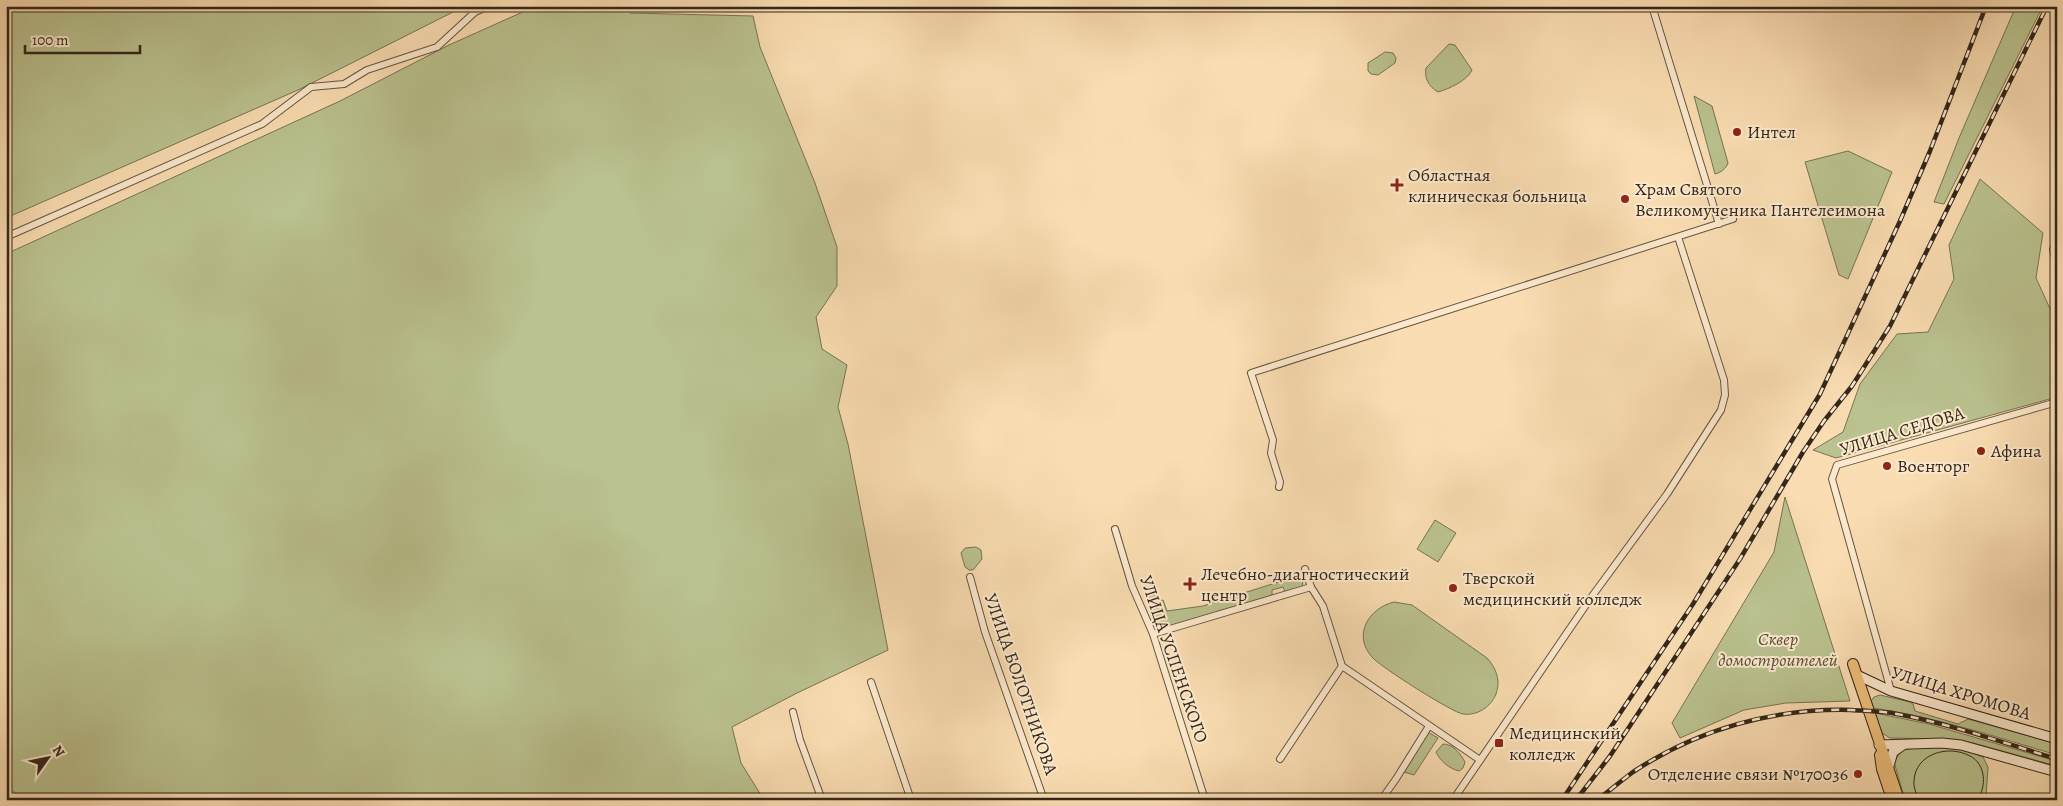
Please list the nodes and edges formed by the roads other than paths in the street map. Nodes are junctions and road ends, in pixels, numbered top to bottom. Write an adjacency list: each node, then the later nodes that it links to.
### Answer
1 (489, 6): 5 (street)
2 (1652, 6): 4 (street)
3 (1733, 219): 4 (street)
4 (1719, 224): 6 (street)
5 (6, 237)
6 (1678, 237): 10 (street); 27 (street)
7 (2057, 240): 8 (street)
8 (2057, 269)
9 (2057, 402): 20 (street, УЛИЦА СЕДОВА)
10 (1279, 487)
11 (1115, 529): 15 (street, УЛИЦА УСПЕНСКОГО)
12 (1305, 569): 14 (street)
13 (970, 577): 32 (street, УЛИЦА БОЛОТНИКОВА)
14 (1311, 587): 15 (street); 17 (street)
15 (1153, 634): 33 (street, УЛИЦА УСПЕНСКОГО)
16 (1853, 664): 18 (main road)
17 (1342, 666): 22 (street); 26 (street)
18 (1857, 675): 20 (street, УЛИЦА ХРОМОВА); 25 (main road)
19 (871, 682): 31 (street)
20 (1891, 691): 23 (street, УЛИЦА ХРОМОВА)
21 (793, 712): 30 (street)
22 (1429, 726): 27 (street); 34 (street)
23 (2057, 739)
24 (1908, 743): 25 (street); 28 (street); 29 (street)
25 (1879, 745): 28 (main road); 36 (main road)
26 (1280, 759)
27 (1480, 760): 35 (street)
28 (1889, 766): 37 (main road)
29 (2057, 772)
30 (822, 800)
31 (911, 800)
32 (1044, 800)
33 (1205, 800)
34 (1381, 800)
35 (1453, 800)
36 (1892, 800)
37 (1899, 800)

